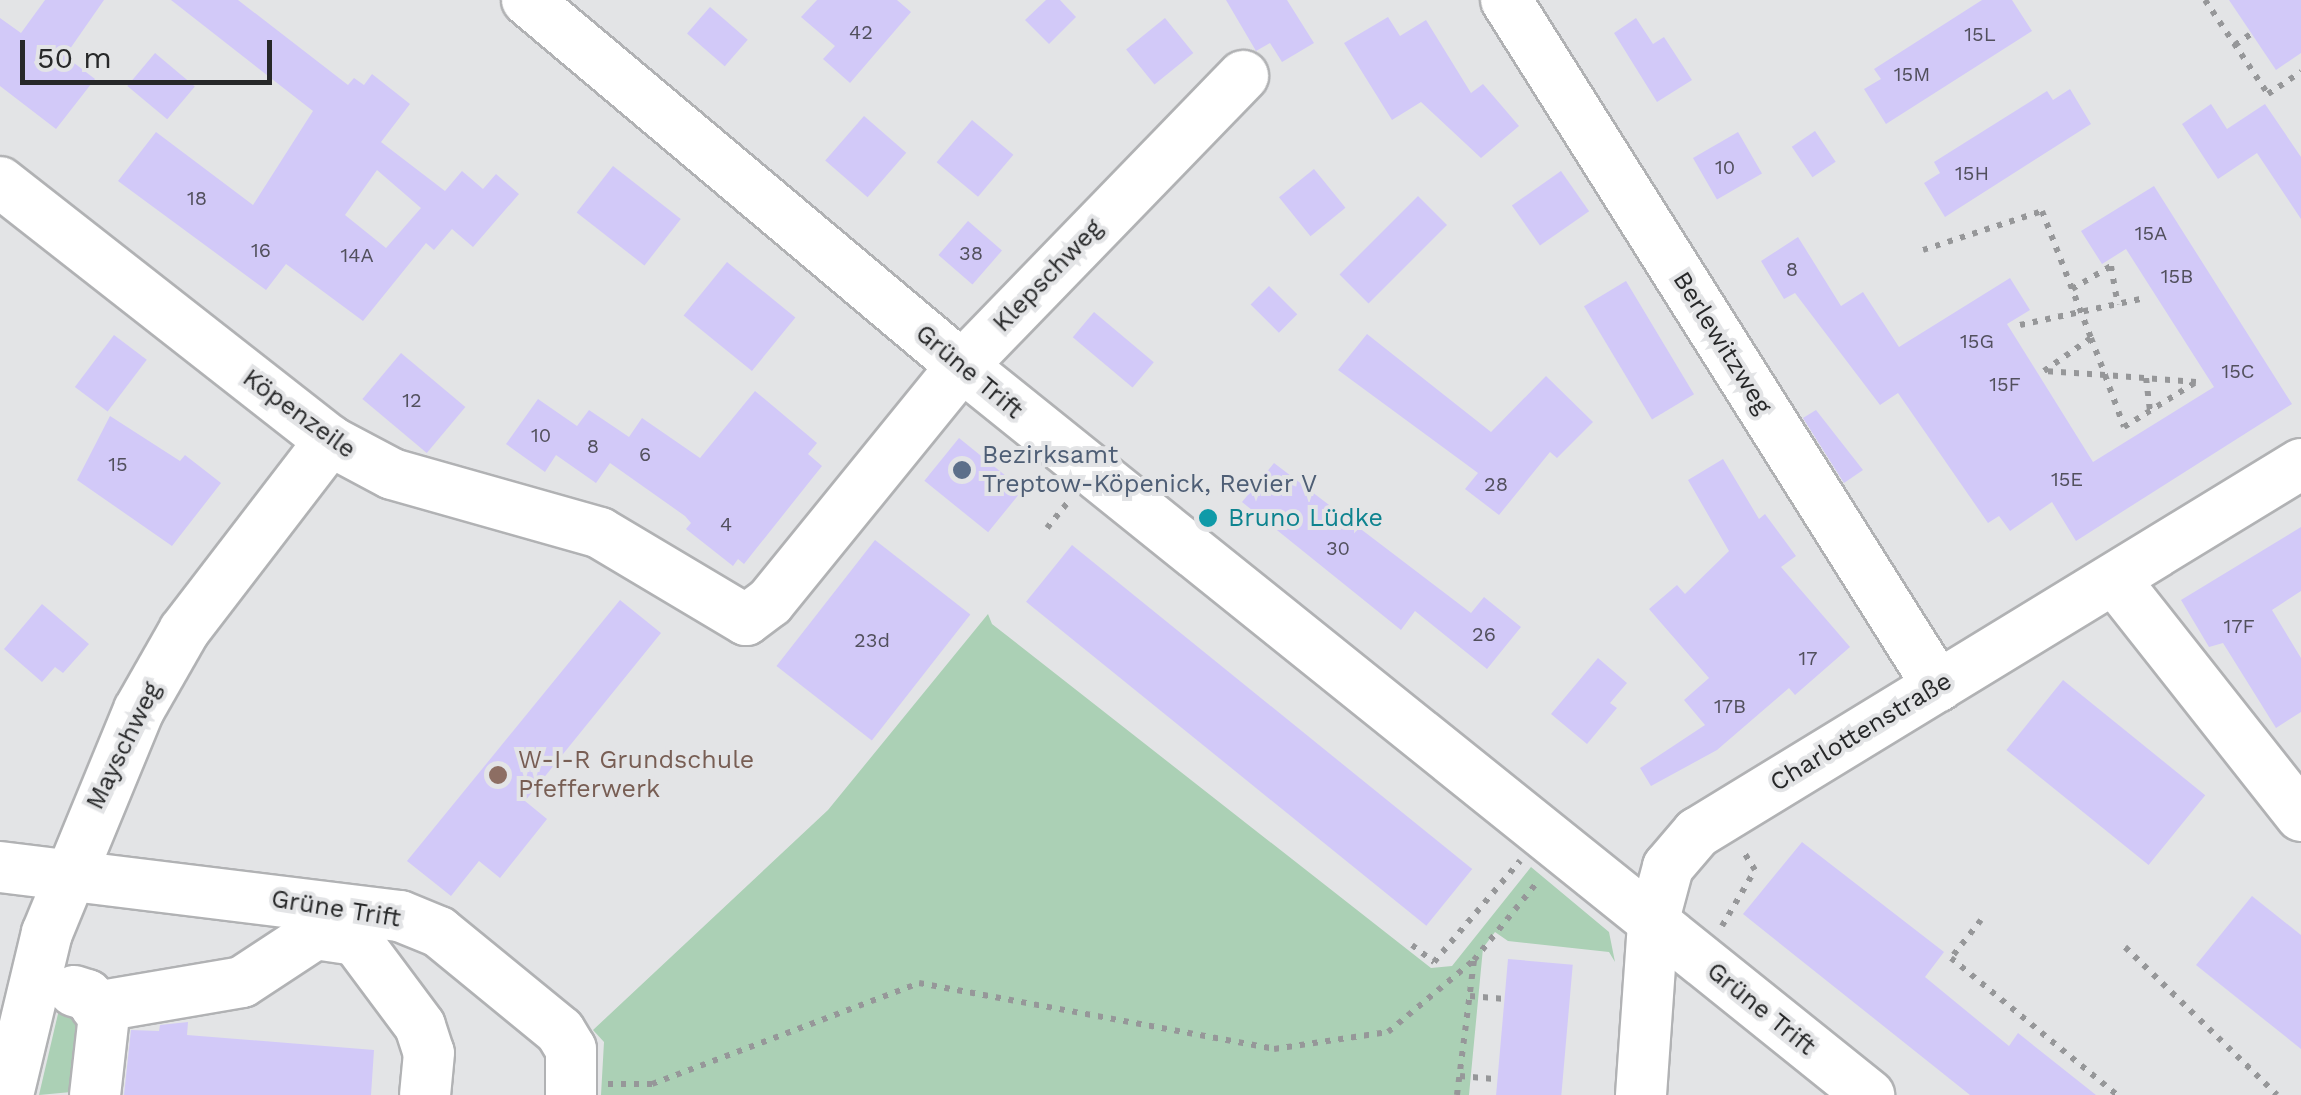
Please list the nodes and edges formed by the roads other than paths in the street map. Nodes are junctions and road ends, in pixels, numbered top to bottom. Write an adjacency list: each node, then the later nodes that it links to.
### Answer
1 (527, 0): 5 (street, Grüne Trift)
2 (1506, 0): 10 (street, Berlewitzweg)
3 (1244, 76): 5 (street, Klepschweg)
4 (0, 182): 6 (street, Köpenzeile)
5 (962, 366): 9 (street, Klepschweg); 14 (street, Grüne Trift)
6 (330, 442): 9 (street, Köpenzeile); 13 (street, Mayschweg)
7 (2301, 464): 8 (street, Charlottenstraße)
8 (2114, 579): 10 (street, Charlottenstraße); 11 (street)
9 (746, 620)
10 (1938, 686): 14 (street, Charlottenstraße)
11 (2301, 816)
12 (0, 868): 13 (street, Grüne Trift)
13 (68, 874): 15 (street, Mayschweg); 17 (street, Grüne Trift)
14 (1653, 923): 21 (street); 22 (street, Grüne Trift)
15 (32, 980): 16 (street); 18 (street, Mayschweg)
16 (96, 1007): 19 (street); 20 (street)
17 (587, 1089)
18 (8, 1095)
19 (95, 1095)
20 (425, 1095)
21 (1641, 1095)
22 (1868, 1095)

